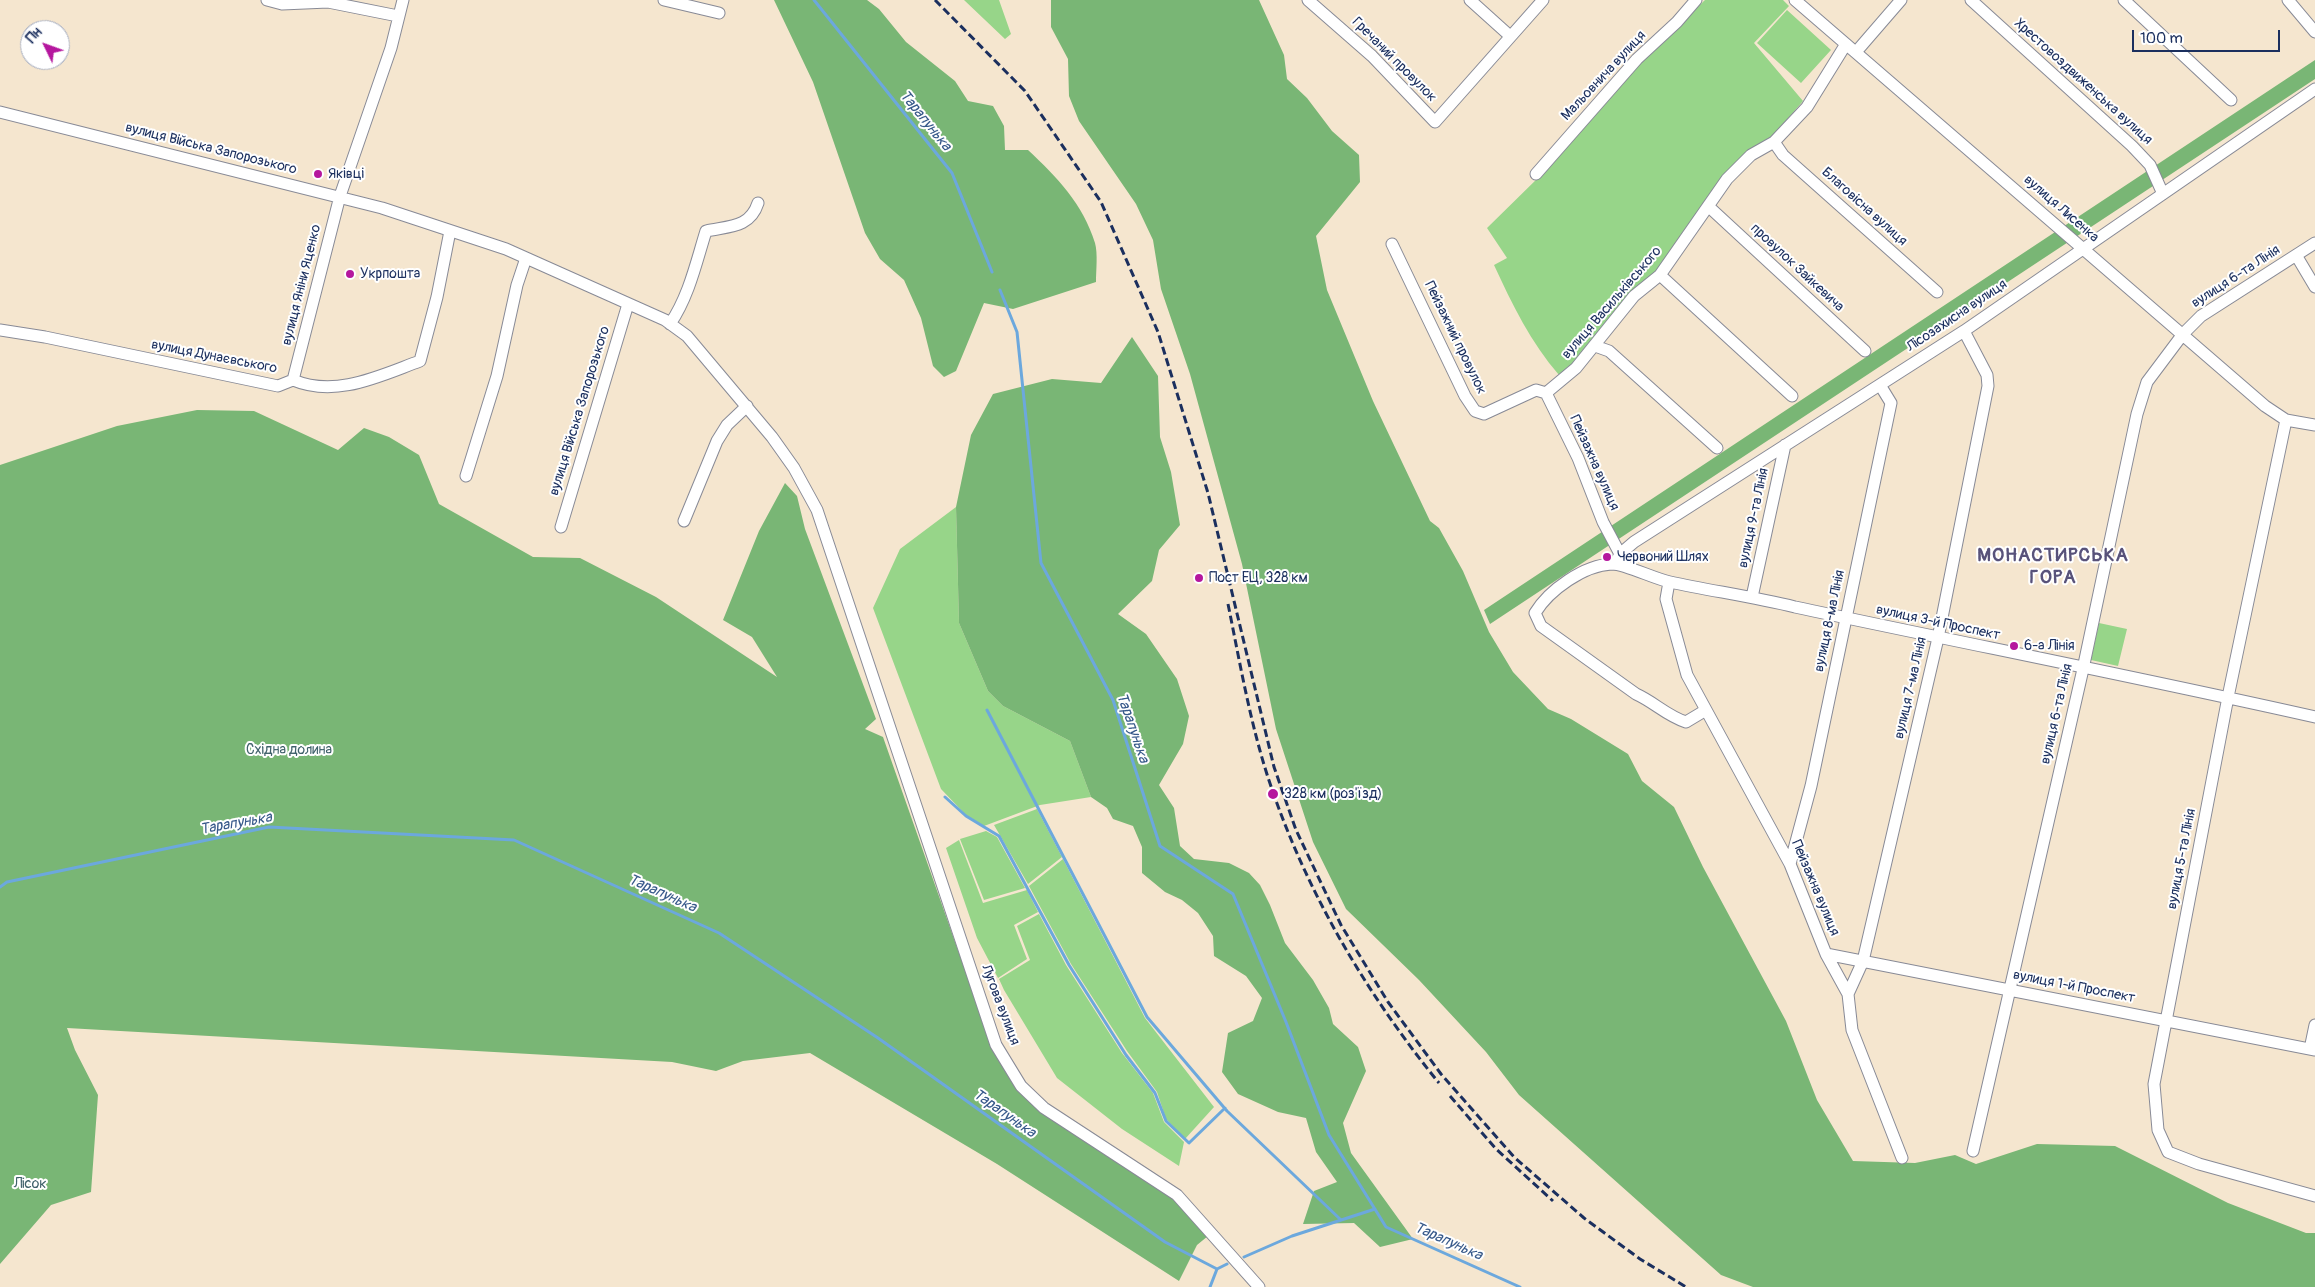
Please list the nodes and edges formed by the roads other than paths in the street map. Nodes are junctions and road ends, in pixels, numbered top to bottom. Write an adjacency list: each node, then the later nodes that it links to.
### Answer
1 (267, 0): 14 (street)
2 (403, 0): 14 (street, вулиця Яніни Яценко)
3 (664, 0): 13 (street)
4 (1308, 0): 16 (street, Гречаний провулок)
5 (1470, 0): 16 (street)
6 (1543, 0): 16 (street)
7 (1696, 0): 23 (street, Мальовнича вулиця)
8 (1795, 0): 17 (street, вулиця Лисенка)
9 (1901, 0): 18 (street)
10 (1970, 0): 24 (street, Хрестовоздвиженська вулиця)
11 (2124, 0): 20 (street)
12 (2288, 0): 15 (street)
13 (718, 13)
14 (398, 16): 25 (street, вулиця Яніни Яценко)
15 (2315, 32)
16 (1510, 36)
17 (1846, 44): 18 (street, вулиця Лисенка); 22 (street, вулиця Васильківського)
18 (1856, 52): 31 (street, вулиця Лисенка)
19 (2315, 89): 24 (street, Лісозахисна вулиця)
20 (2231, 100)
21 (0, 112): 25 (street, вулиця Війська Запорозького)
22 (1774, 142): 27 (street, вулиця Васильківського); 36 (street, Благовісна вулиця)
23 (1536, 174)
24 (2163, 194): 31 (street, Лісозахисна вулиця)
25 (340, 196): 28 (street, вулиця Війська Запорозького); 44 (street, вулиця Яніни Яценко)
26 (758, 203): 38 (street)
27 (1708, 206): 34 (street, вулиця Васильківського); 43 (street, провулок Зайкевича)
28 (450, 231): 33 (street, вулиця Війська Запорозького); 44 (street, вулиця Дунаєвського)
29 (2315, 243): 32 (street, вулиця 6-та Лінія)
30 (1392, 244): 46 (street, Пейзажний провулок)
31 (2084, 248): 40 (street, Лісозахисна вулиця); 41 (street, вулиця Лисенка)
32 (2296, 255): 35 (street); 41 (street, вулиця 6-та Лінія)
33 (526, 258): 37 (street, вулиця Війська Запорозького); 53 (street)
34 (1660, 275): 42 (street, вулиця Васильківського); 47 (street)
35 (2315, 287)
36 (1937, 292)
37 (628, 304): 38 (street, вулиця Війська Запорозького); 55 (street, вулиця Війська Запорозького)
38 (670, 324): 48 (street, вулиця Війська Запорозького)
39 (0, 330): 44 (street, вулиця Дунаєвського)
40 (1964, 331): 45 (street, Лісозахисна вулиця); 61 (street, вулиця 7-ма Лінія)
41 (2183, 334): 49 (street, вулиця Лисенка); 62 (street, вулиця 6-та Лінія)
42 (1595, 346): 46 (street, вулиця Васильківського); 52 (street)
43 (1866, 351)
44 (293, 380)
45 (1880, 386): 51 (street, Лісозахисна вулиця); 59 (street, вулиця 8-ма Лінія)
46 (1541, 392): 56 (street, Пейзажна вулиця)
47 (1792, 396)
48 (747, 406): 54 (street); 60 (street, вулиця Війська Запорозького)
49 (2286, 420): 50 (street, вулиця Лисенка); 63 (street, вулиця 5-та Лінія)
50 (2315, 425)
51 (1785, 445): 56 (street, Лісозахисна вулиця); 58 (street, вулиця 9-та Лінія)
52 (1717, 448)
53 (466, 476)
54 (684, 521)
55 (561, 527)
56 (1618, 559): 57 (street, вулиця 3-й Проспект); 64 (street)
57 (1669, 582): 58 (street, вулиця 3-й Проспект); 64 (street, Пейзажна вулиця)
58 (1752, 597): 59 (street, вулиця 3-й Проспект)
59 (1846, 618): 61 (street, вулиця 3-й Проспект); 66 (street, вулиця 8-ма Лінія)
60 (859, 633): 77 (street, Лугова вулиця)
61 (1938, 638): 62 (street, вулиця 3-й Проспект); 68 (street, вулиця 7-ма Лінія)
62 (2083, 669): 63 (street, вулиця 3-й Проспект); 69 (street, вулиця 6-та Лінія)
63 (2228, 697): 65 (street, вулиця 3-й Проспект); 71 (street, вулиця 5-та Лінія)
64 (1706, 710): 66 (street, Пейзажна вулиця)
65 (2315, 717)
66 (1790, 864): 67 (street, Пейзажна вулиця)
67 (1826, 954): 68 (street, вулиця 1-й Проспект); 70 (street, Пейзажна вулиця)
68 (1863, 961): 69 (street, вулиця 1-й Проспект); 70 (street, вулиця 7-ма Лінія)
69 (2010, 990): 71 (street, вулиця 1-й Проспект); 74 (street, вулиця 6-та Лінія)
70 (1848, 994): 75 (street, Пейзажна вулиця)
71 (2166, 1021): 73 (street, вулиця 1-й Проспект); 76 (street, вулиця 5-та Лінія)
72 (2315, 1025): 73 (street)
73 (2312, 1050)
74 (1974, 1151)
75 (1902, 1158)
76 (2315, 1196)
77 (1259, 1287)

